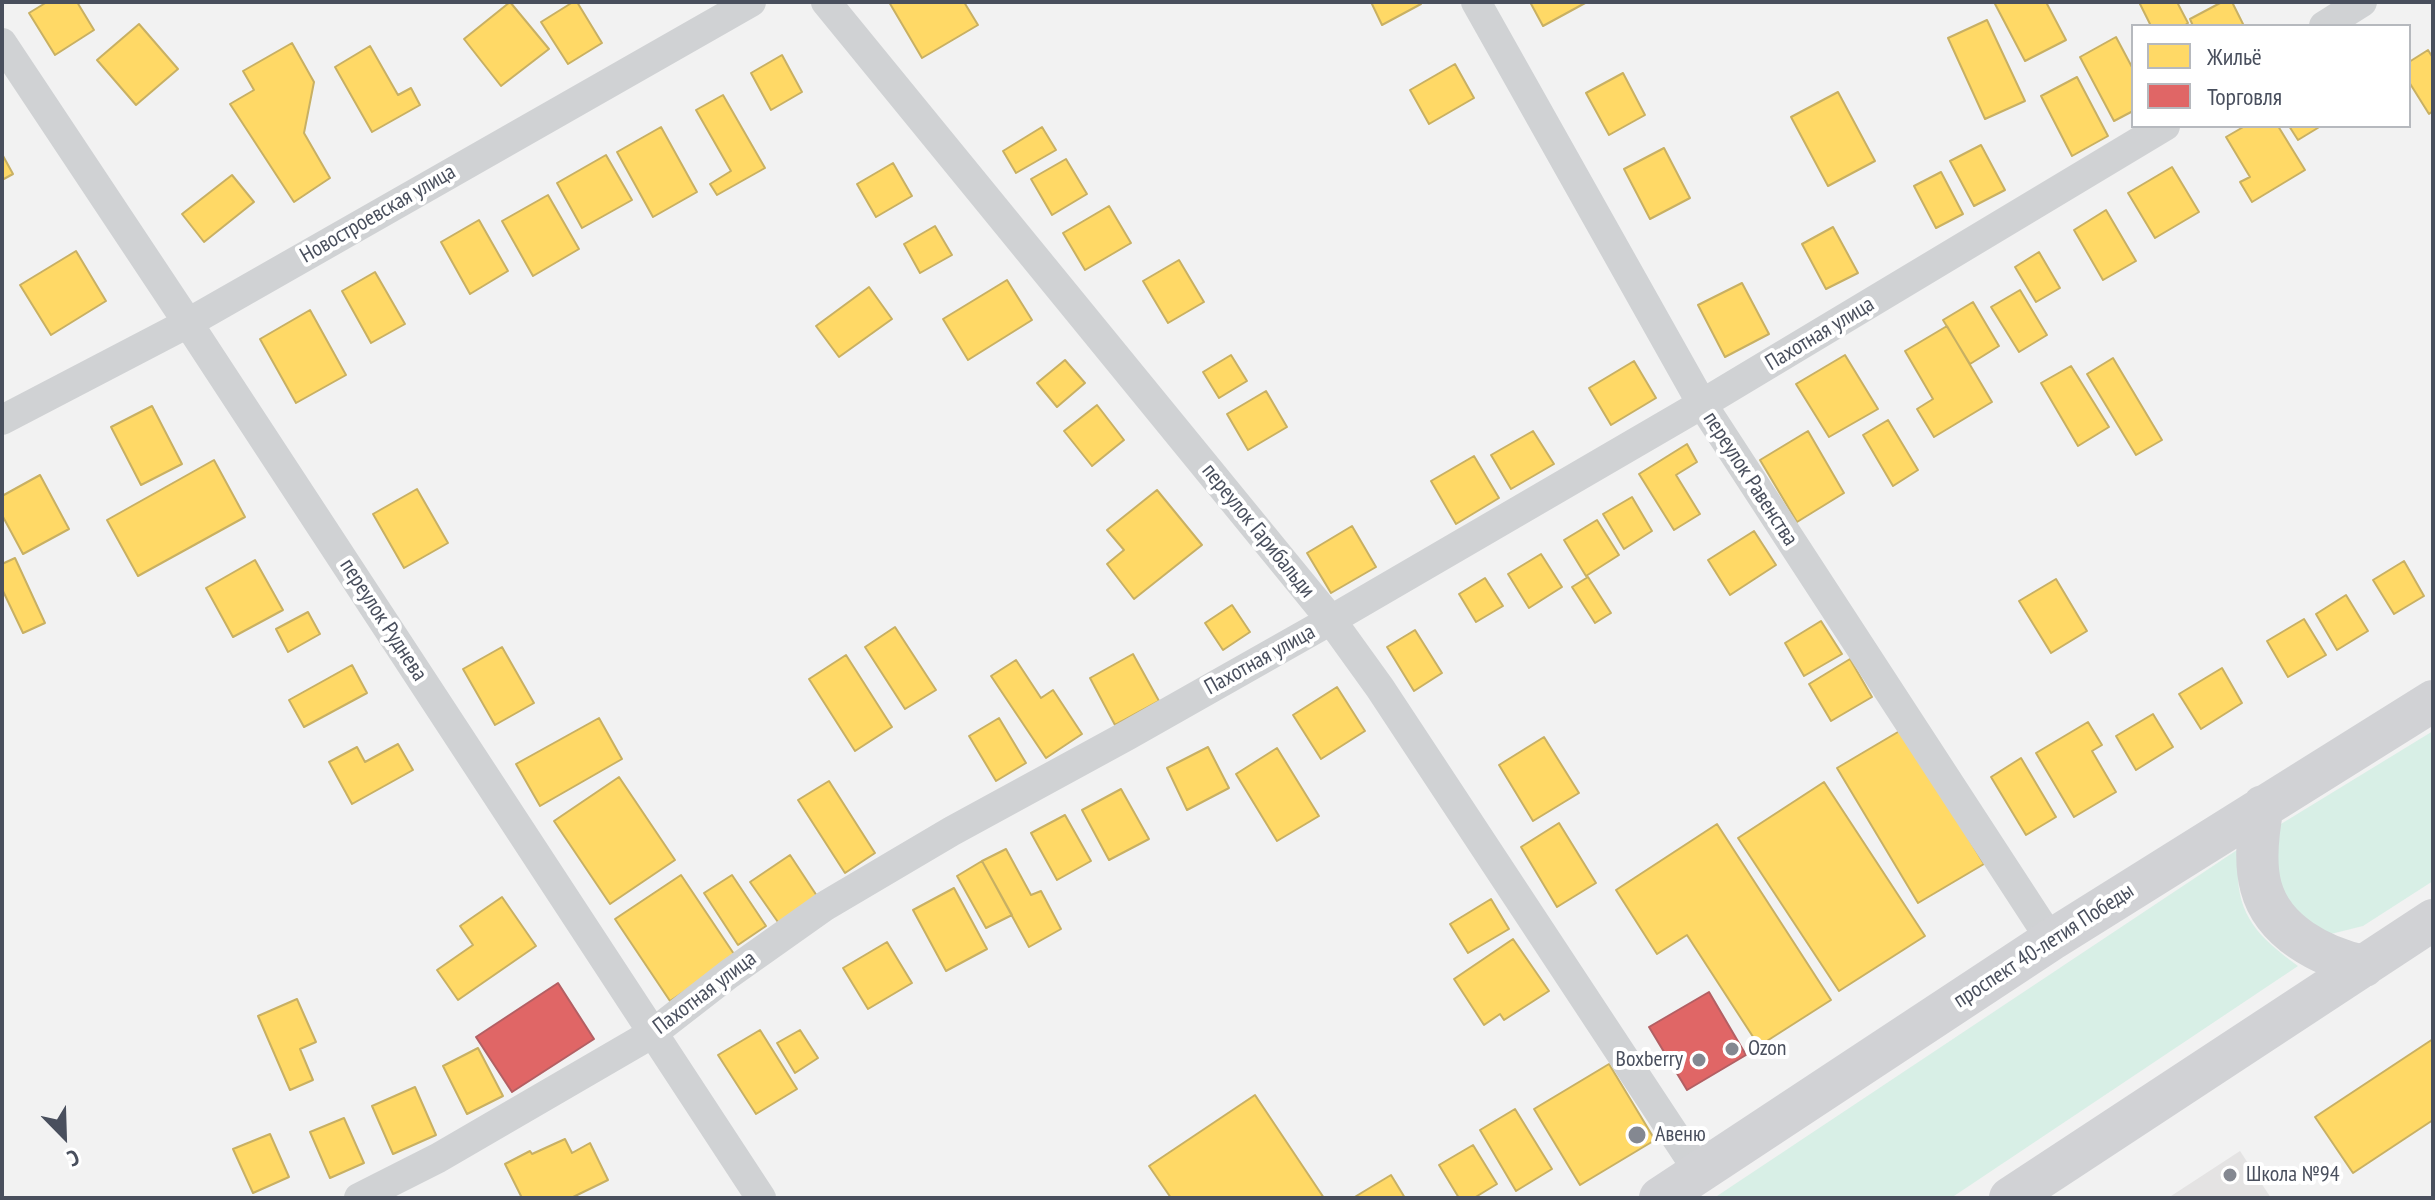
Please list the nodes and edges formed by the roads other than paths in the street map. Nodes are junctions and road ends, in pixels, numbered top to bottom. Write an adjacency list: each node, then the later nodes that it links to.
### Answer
1 (751, 2): 8 (street, Новостроевская улица)
2 (826, 2): 11 (street, переулок Гарибальди)
3 (1476, 2): 9 (street, переулок Равенства)
4 (2362, 2): 5 (street)
5 (2327, 24)
6 (2, 43): 8 (street, переулок Руднева)
7 (2162, 128): 9 (street, Пахотная улица)
8 (188, 323): 10 (street, Новостроевская улица); 17 (street, переулок Руднева)
9 (1702, 404): 11 (street, Пахотная улица); 15 (street, переулок Равенства)
10 (2, 420)
11 (1331, 620): 17 (street, Пахотная улица); 18 (street, переулок Гарибальди)
12 (2433, 701): 13 (main road, проспект 40-летия Победы)
13 (2263, 806): 15 (main road, проспект 40-летия Победы); 16 (main road)
14 (2433, 920): 16 (main road)
15 (2051, 940): 18 (main road, проспект 40-летия Победы)
16 (2364, 966): 22 (main road)
17 (653, 1033): 19 (street, Пахотная улица); 20 (street, переулок Руднева)
18 (1699, 1172): 21 (main road, проспект 40-летия Победы)
19 (359, 1198)
20 (761, 1198)
21 (1660, 1198)
22 (2010, 1198)

